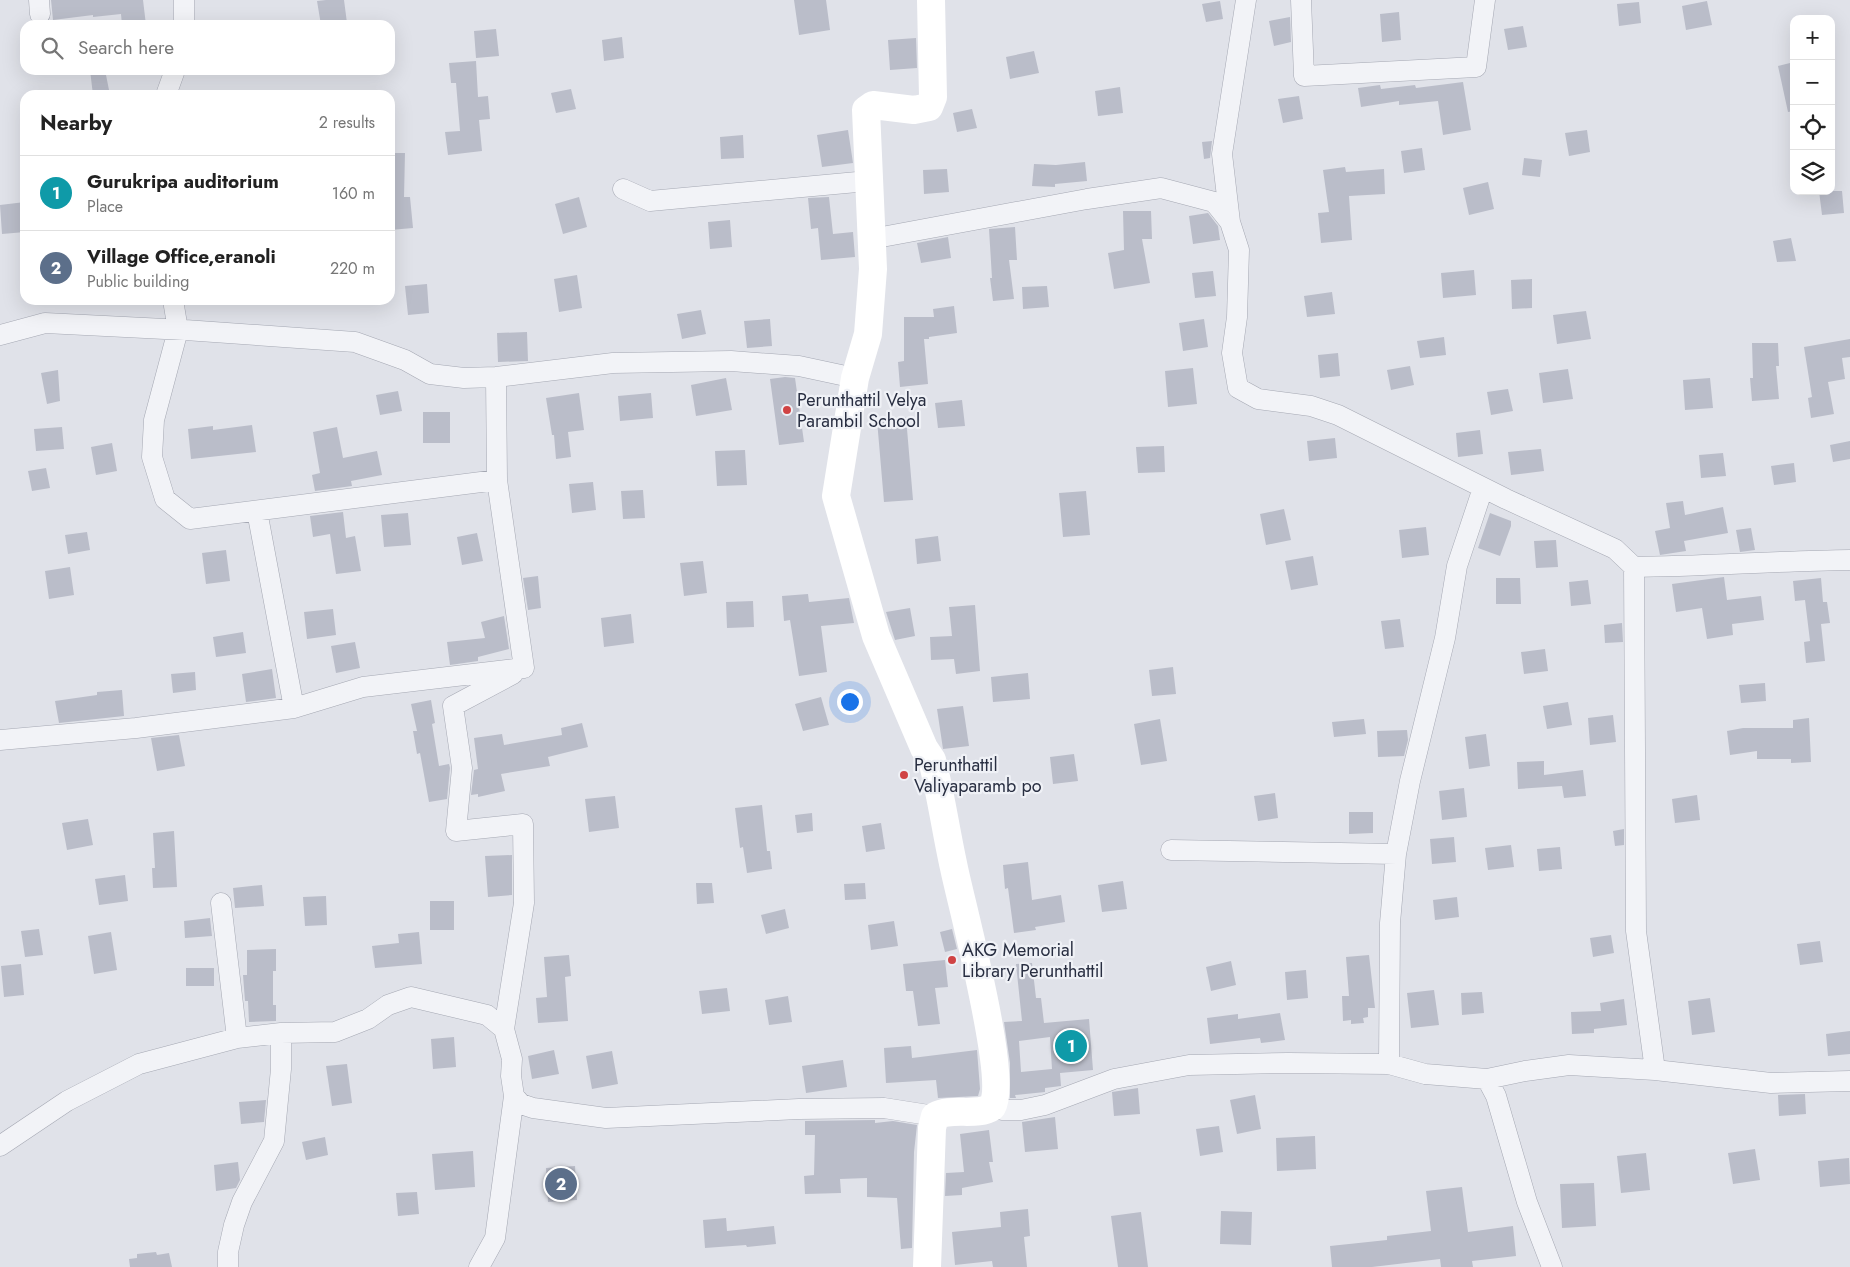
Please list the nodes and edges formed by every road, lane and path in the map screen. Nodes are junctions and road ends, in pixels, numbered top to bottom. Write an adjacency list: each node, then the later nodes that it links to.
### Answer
1 (184, 0): 6 (street)
2 (932, 0): 9 (main road)
3 (1246, 0): 11 (street)
4 (1301, 0): 5 (street)
5 (1485, 0)
6 (184, 20)
7 (173, 75): 8 (street)
8 (168, 90)
9 (868, 180): 10 (street); 12 (main road)
10 (622, 189)
11 (1230, 222): 12 (street); 19 (street)
12 (871, 239): 17 (main road)
13 (174, 305): 14 (street)
14 (178, 330): 15 (street); 16 (street); 20 (street)
15 (0, 335)
16 (496, 377): 17 (street); 18 (street)
17 (855, 378): 37 (main road)
18 (497, 480): 20 (street); 23 (street)
19 (1483, 488): 22 (street); 27 (street)
20 (257, 511): 24 (street)
21 (1850, 560): 22 (street)
22 (1634, 567): 33 (street)
23 (524, 668): 24 (street); 29 (street)
24 (294, 708): 25 (street)
25 (0, 740)
26 (1171, 850): 27 (street)
27 (1396, 854): 32 (street)
28 (221, 903): 31 (street)
29 (504, 1029): 30 (street); 36 (street)
30 (281, 1033): 31 (street); 40 (street)
31 (237, 1038): 39 (street)
32 (1389, 1064): 34 (street); 37 (street)
33 (1655, 1070): 34 (street); 35 (street)
34 (1486, 1079): 43 (street)
35 (1850, 1081)
36 (514, 1096): 38 (street); 41 (street)
37 (992, 1107): 38 (main road)
38 (935, 1116): 42 (main road)
39 (0, 1146)
40 (228, 1267)
41 (478, 1267)
42 (927, 1267)
43 (1552, 1267)

